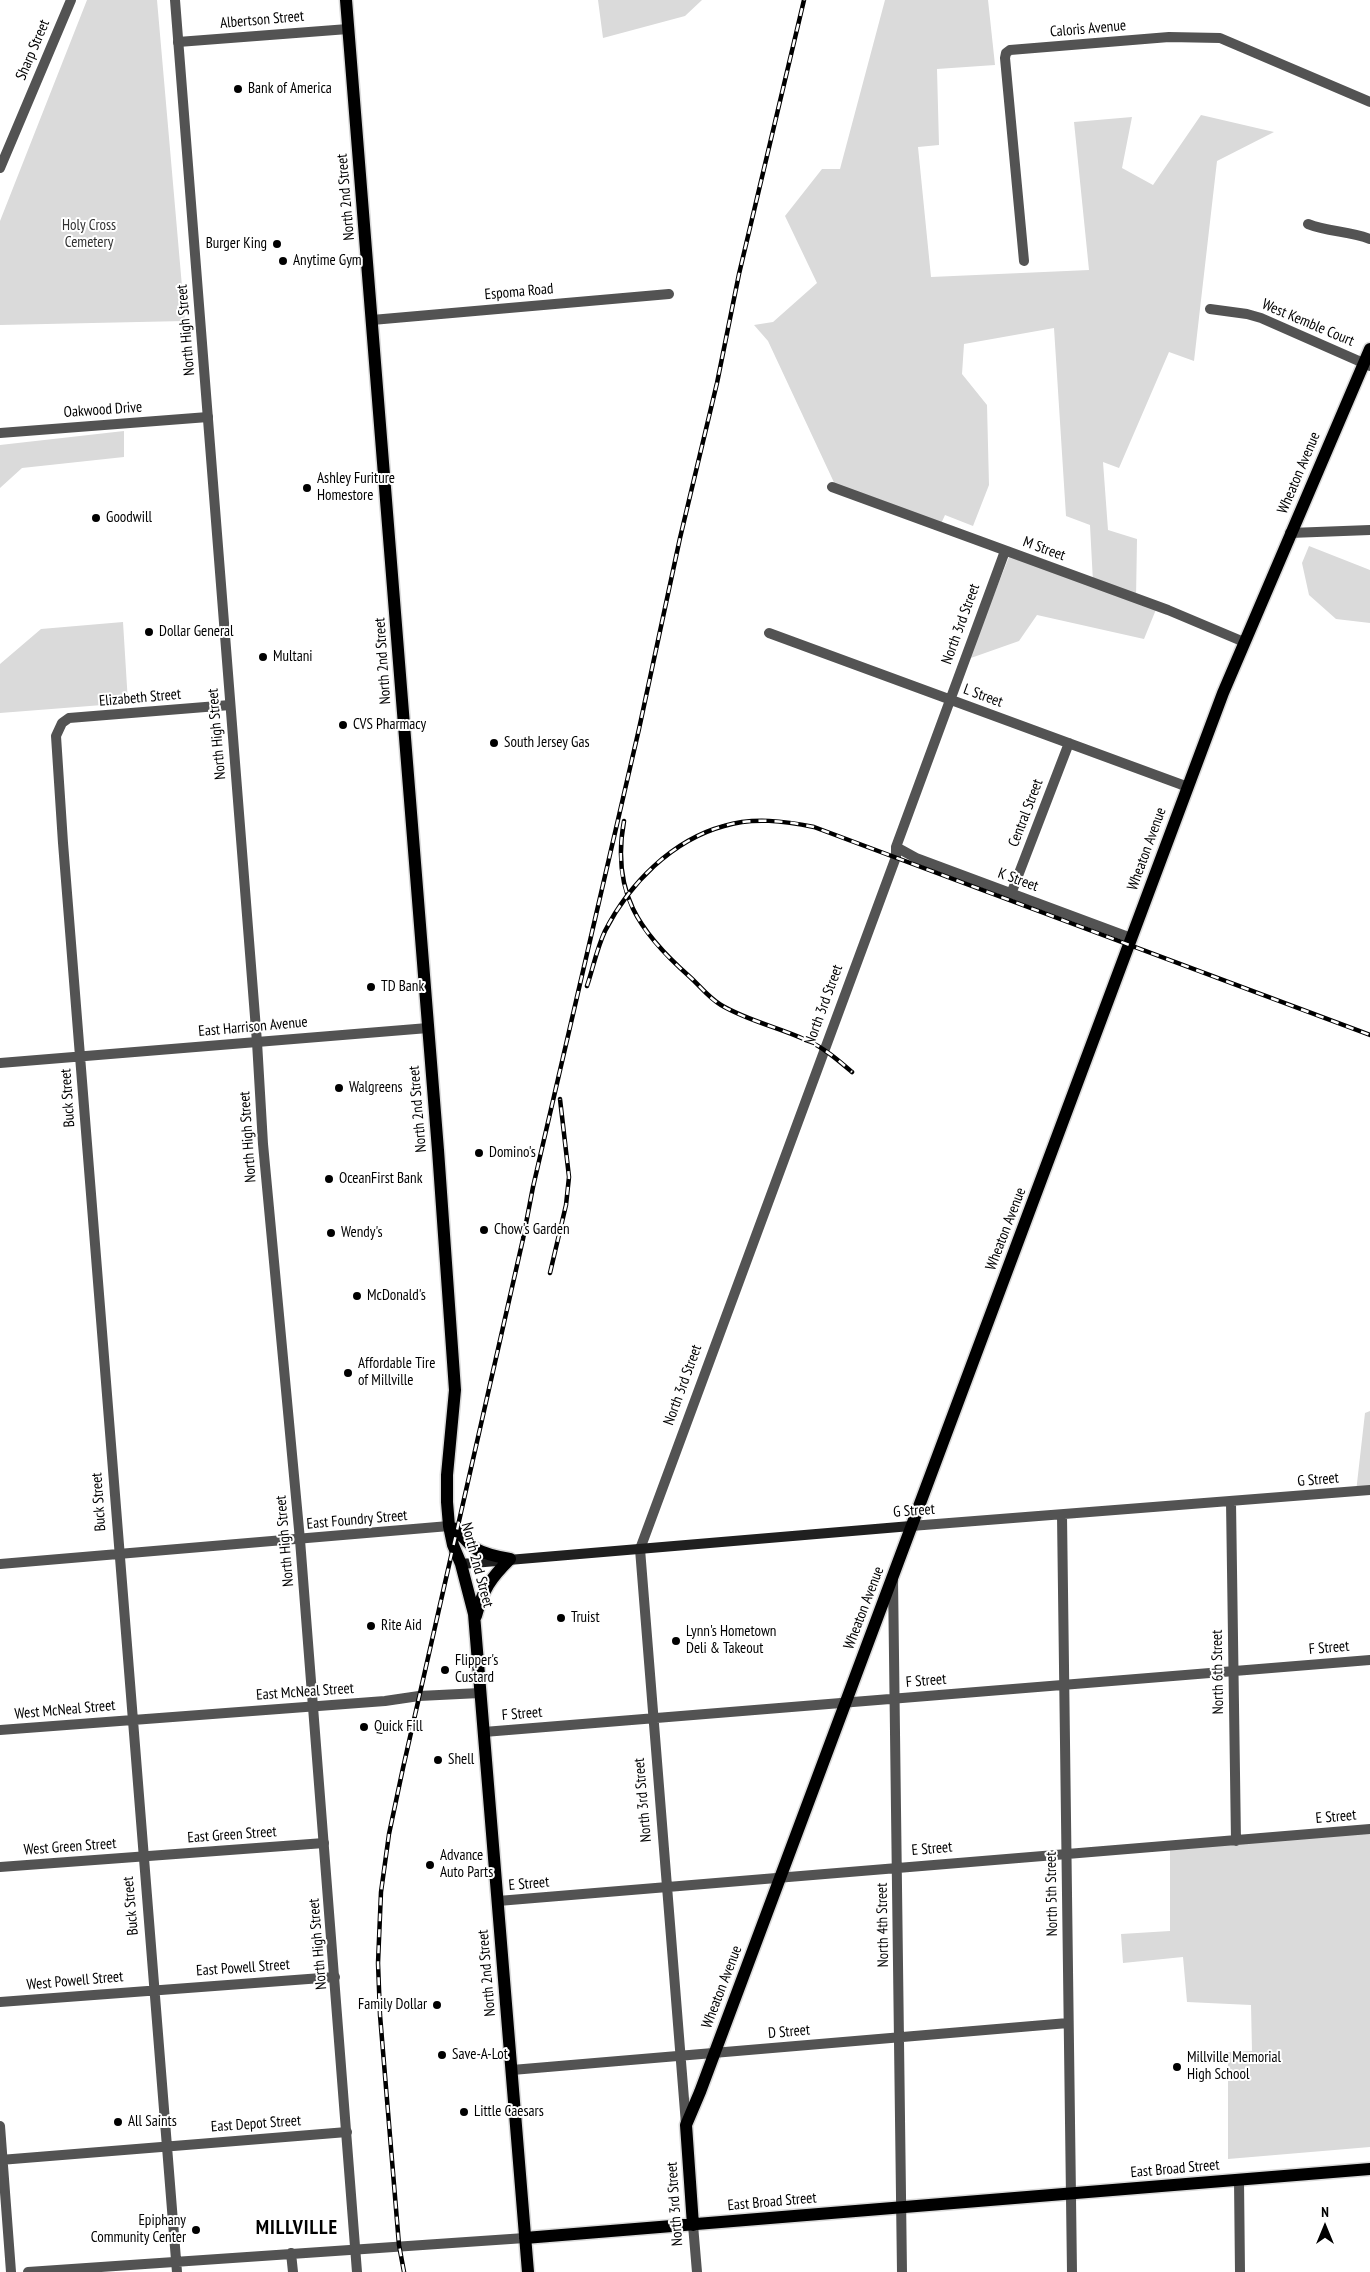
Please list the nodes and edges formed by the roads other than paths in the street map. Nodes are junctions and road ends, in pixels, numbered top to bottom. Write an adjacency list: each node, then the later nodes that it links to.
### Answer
1 (71, 0): 7 (street, Sharp Street)
2 (175, 0): 5 (street, North High Street)
3 (346, 0): 4 (main road, North 2nd Street)
4 (348, 29): 5 (street, Albertson Street); 13 (main road, North 2nd Street)
5 (178, 42): 16 (street, North High Street)
6 (1370, 102): 10 (street, Caloris Avenue)
7 (0, 168)
8 (1308, 224): 9 (street)
9 (1370, 239)
10 (1024, 261)
11 (669, 294): 13 (street, Espoma Road)
12 (1210, 309): 15 (street, West Kemble Court)
13 (372, 320): 32 (main road, North 2nd Street)
14 (1370, 349): 15 (main road, Wheaton Avenue)
15 (1367, 364): 20 (main road, Wheaton Avenue)
16 (208, 417): 17 (street, Oakwood Drive); 25 (street, North High Street)
17 (0, 432)
18 (832, 487): 21 (street, M Street)
19 (1370, 530): 20 (street)
20 (1290, 533): 23 (main road, Wheaton Avenue)
21 (1006, 551): 23 (street, M Street); 24 (street, North 3rd Street)
22 (768, 633): 24 (street, L Street)
23 (1244, 642): 28 (main road, Wheaton Avenue)
24 (950, 700): 27 (street, L Street); 29 (street, North 3rd Street)
25 (230, 705): 26 (street, Elizabeth Street); 33 (street, North High Street)
26 (57, 730): 34 (street, Buck Street)
27 (1069, 743): 28 (street, L Street); 30 (street, Central Street)
28 (1188, 787): 31 (main road, Wheaton Avenue)
29 (896, 847): 30 (street, K Street); 42 (street, North 3rd Street)
30 (1011, 894): 31 (street, K Street)
31 (1131, 938): 40 (main road, Wheaton Avenue)
32 (428, 1028): 33 (street, East Harrison Avenue); 39 (main road, North 2nd Street)
33 (257, 1042): 34 (street, East Harrison Avenue); 41 (street, North High Street)
34 (80, 1057): 35 (street, East Harrison Avenue); 43 (street, Buck Street)
35 (0, 1063)
36 (1370, 1490): 37 (street, G Street)
37 (1231, 1502): 38 (street, G Street); 50 (street, North 6th Street)
38 (1062, 1515): 40 (street, G Street); 51 (street, North 5th Street)
39 (449, 1526): 41 (street, East Foundry Street); 44 (main road); 46 (main road, North 2nd Street)
40 (912, 1526): 42 (main road, G Street); 47 (main road, Wheaton Avenue)
41 (300, 1540): 43 (street, East Foundry Street); 55 (street, North High Street)
42 (640, 1549): 44 (main road, G Street); 56 (street, North 3rd Street)
43 (118, 1554): 45 (street, East Foundry Street); 57 (street, Buck Street)
44 (510, 1560): 46 (main road, G Street); 48 (main road)
45 (0, 1564)
46 (461, 1564): 48 (main road, North 2nd Street)
47 (893, 1577): 53 (street, North 4th Street); 54 (main road, Wheaton Avenue)
48 (475, 1619): 52 (main road, North 2nd Street)
49 (1370, 1660): 50 (street, F Street)
50 (1233, 1671): 51 (street, F Street); 61 (street, North 6th Street)
51 (1064, 1685): 53 (street, F Street); 63 (street, North 5th Street)
52 (480, 1693): 55 (street, East McNeal Street); 59 (main road, North 2nd Street)
53 (895, 1698): 54 (street, F Street); 65 (street, North 4th Street)
54 (846, 1702): 56 (street, F Street); 67 (main road, Wheaton Avenue)
55 (314, 1706): 57 (street, East McNeal Street); 62 (street, North High Street)
56 (653, 1718): 59 (street, F Street); 68 (street, North 3rd Street)
57 (131, 1720): 58 (street, West McNeal Street); 64 (street, Buck Street)
58 (0, 1730)
59 (484, 1732): 69 (main road, North 2nd Street)
60 (1370, 1829): 61 (street, E Street)
61 (1236, 1841): 63 (street, E Street)
62 (324, 1843): 64 (street, East Green Street); 70 (street, North High Street)
63 (1067, 1854): 65 (street, E Street); 73 (street, North 5th Street)
64 (142, 1856): 66 (street, West Green Street); 71 (street, Buck Street)
65 (897, 1867): 67 (street, E Street); 74 (street, North 4th Street)
66 (0, 1868)
67 (780, 1877): 68 (street, E Street); 75 (main road, Wheaton Avenue)
68 (666, 1887): 69 (street, E Street); 76 (street, North 3rd Street)
69 (498, 1901): 77 (main road, North 2nd Street)
70 (335, 1976): 71 (street, East Powell Street); 80 (street, North High Street)
71 (153, 1990): 72 (street, West Powell Street); 81 (street, Buck Street)
72 (0, 2002)
73 (1068, 2023): 74 (street, D Street); 85 (street, North 5th Street)
74 (899, 2038): 75 (street, D Street); 86 (street, North 4th Street)
75 (714, 2053): 76 (street, D Street); 78 (main road, Wheaton Avenue)
76 (680, 2056): 77 (street, D Street); 78 (street, North 3rd Street)
77 (512, 2070): 88 (main road, North 2nd Street)
78 (686, 2125): 87 (main road, North 3rd Street)
79 (0, 2126): 82 (street)
80 (347, 2132): 81 (street, East Depot Street); 89 (street, North High Street)
81 (166, 2145): 82 (street, East Depot Street); 91 (street, Buck Street)
82 (2, 2160): 92 (street)
83 (1370, 2169): 84 (main road, East Broad Street)
84 (1239, 2180): 85 (main road, East Broad Street); 100 (street)
85 (1071, 2194): 86 (main road, East Broad Street); 99 (street, North 5th Street)
86 (901, 2207): 87 (main road, East Broad Street); 98 (street, North 4th Street)
87 (693, 2225): 88 (main road, East Broad Street); 97 (street, North 3rd Street)
88 (525, 2238): 89 (street, East Broad Street); 96 (main road, North 2nd Street)
89 (355, 2249): 90 (street, East Broad Street); 95 (street, North High Street)
90 (291, 2253): 91 (street, East Broad Street); 94 (street)
91 (176, 2267): 93 (street, East Broad Street)
92 (11, 2272)
93 (28, 2272)
94 (293, 2272)
95 (357, 2272)
96 (528, 2272)
97 (697, 2272)
98 (902, 2272)
99 (1072, 2272)
100 (1240, 2272)

